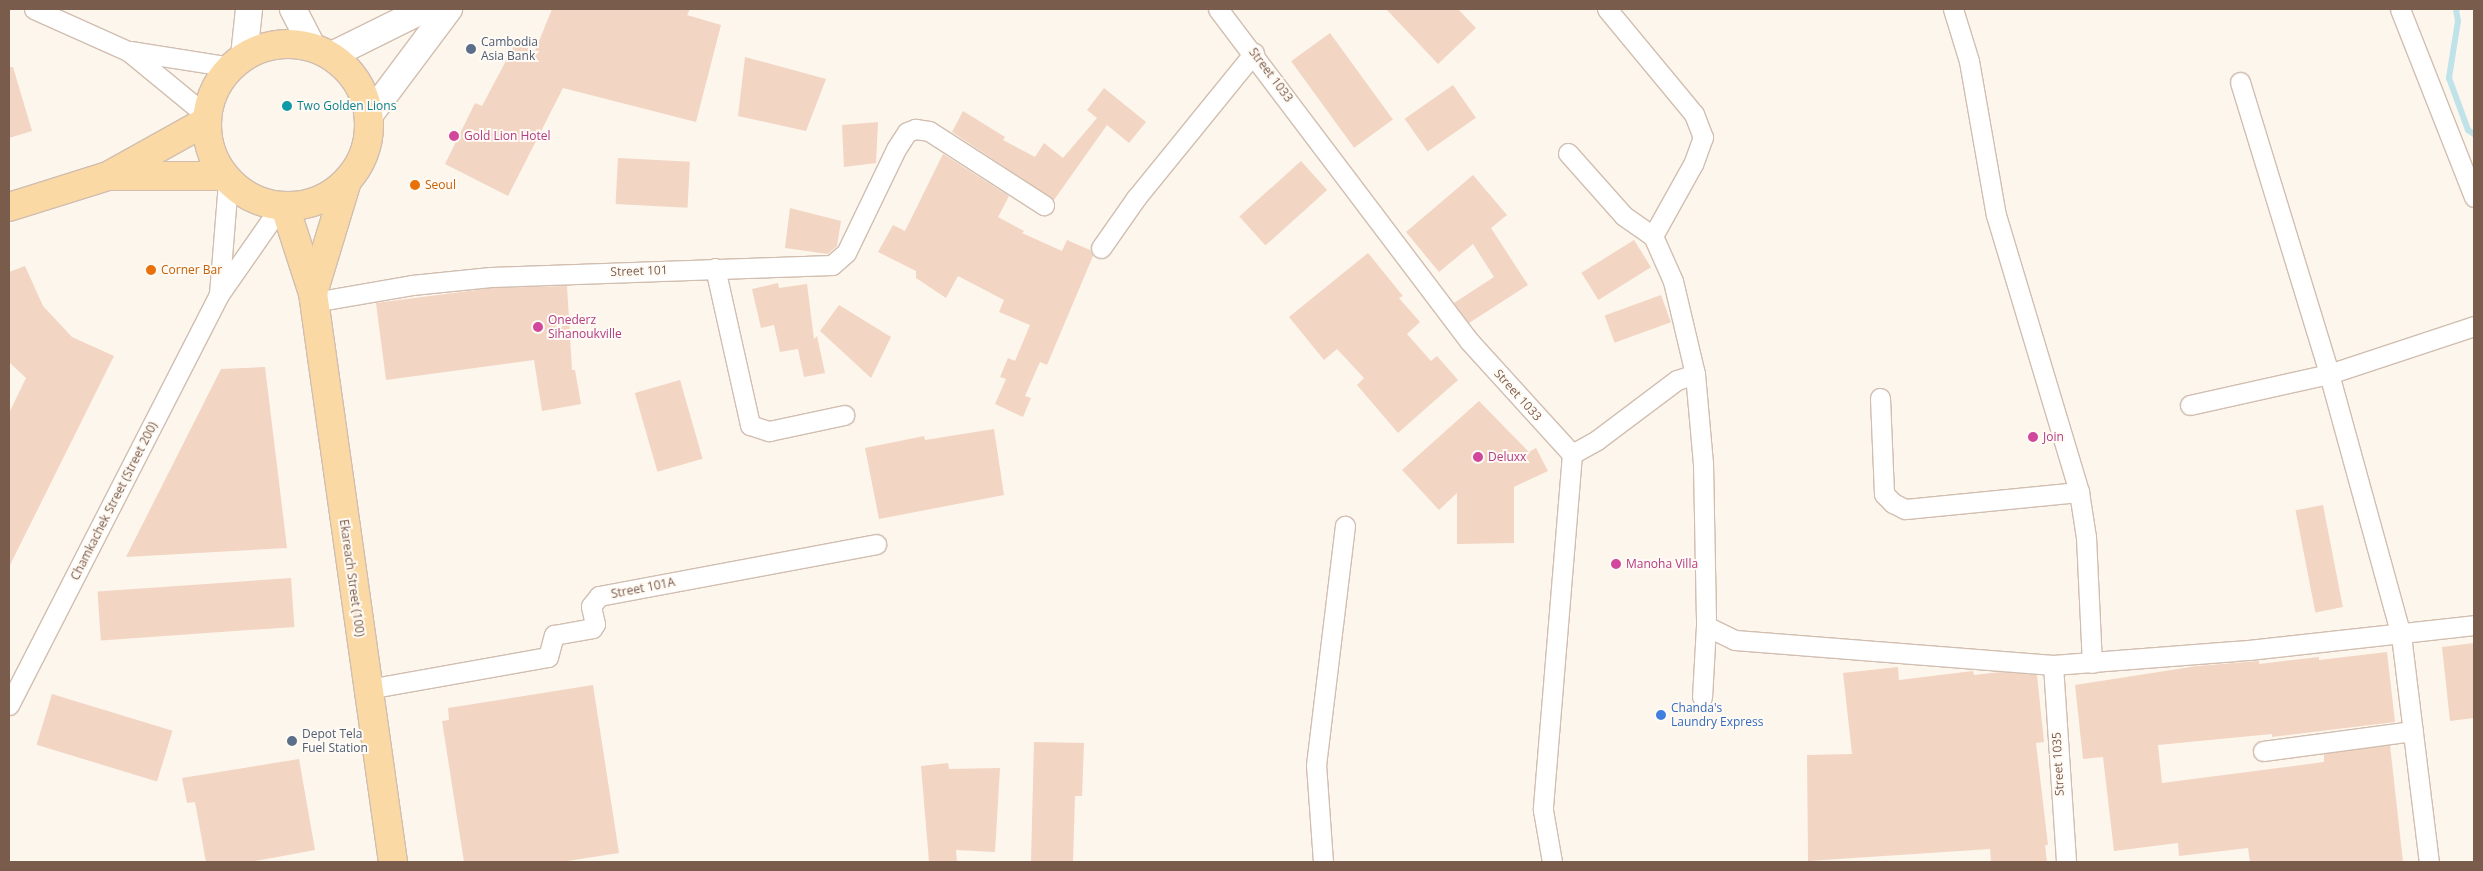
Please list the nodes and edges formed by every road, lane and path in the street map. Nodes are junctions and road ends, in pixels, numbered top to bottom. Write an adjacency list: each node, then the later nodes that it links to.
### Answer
1 (34, 9): 10 (street)
2 (249, 9): 13 (main road)
3 (293, 9): 11 (main road)
4 (425, 9): 11 (main road)
5 (449, 9): 15 (main road)
6 (1218, 9): 12 (street, Street 1033)
7 (1607, 9): 25 (street)
8 (1953, 9): 37 (street)
9 (2400, 9): 21 (street)
10 (128, 51): 13 (street); 16 (street)
11 (322, 51): 13 (main road); 15 (main road)
12 (1254, 53): 26 (street); 36 (street, Street 1033)
13 (237, 62): 16 (main road)
14 (2240, 82): 32 (street)
15 (369, 116): 20 (main road)
16 (207, 118): 18 (main road); 19 (main road)
17 (1568, 153): 25 (street)
18 (108, 176): 19 (main road); 23 (main road)
19 (226, 178): 24 (main road); 28 (street, Chamkachek Street (Street 200))
20 (347, 181): 24 (main road); 29 (main road)
21 (2474, 197)
22 (1044, 205): 27 (street, Street 101)
23 (9, 207)
24 (283, 207): 28 (street, Chamkachek Street (Street 200)); 29 (main road)
25 (1653, 236): 31 (street)
26 (1101, 248)
27 (715, 268): 29 (street, Street 101); 35 (street)
28 (218, 296): 47 (street, Chamkachek Street (Street 200))
29 (313, 298): 45 (main road, Ekareach Street (100))
30 (2474, 326): 32 (street)
31 (1695, 374): 36 (street); 41 (street)
32 (2329, 374): 34 (street); 42 (street)
33 (1880, 398): 37 (street)
34 (2190, 405)
35 (844, 415)
36 (1572, 454): 52 (street)
37 (2079, 492): 43 (street)
38 (1345, 526): 51 (street)
39 (876, 544): 45 (street, Street 101A)
40 (2474, 625): 42 (street)
41 (1706, 626): 44 (street); 46 (street)
42 (2401, 635): 43 (street); 48 (street)
43 (2092, 663): 44 (street)
44 (2053, 665): 53 (street, Street 1035)
45 (368, 689): 50 (main road, Ekareach Street (100))
46 (1702, 697)
47 (9, 705)
48 (2413, 731): 49 (street); 54 (street)
49 (2263, 752)
50 (393, 862)
51 (1323, 862)
52 (1552, 862)
53 (2066, 862)
54 (2429, 862)

